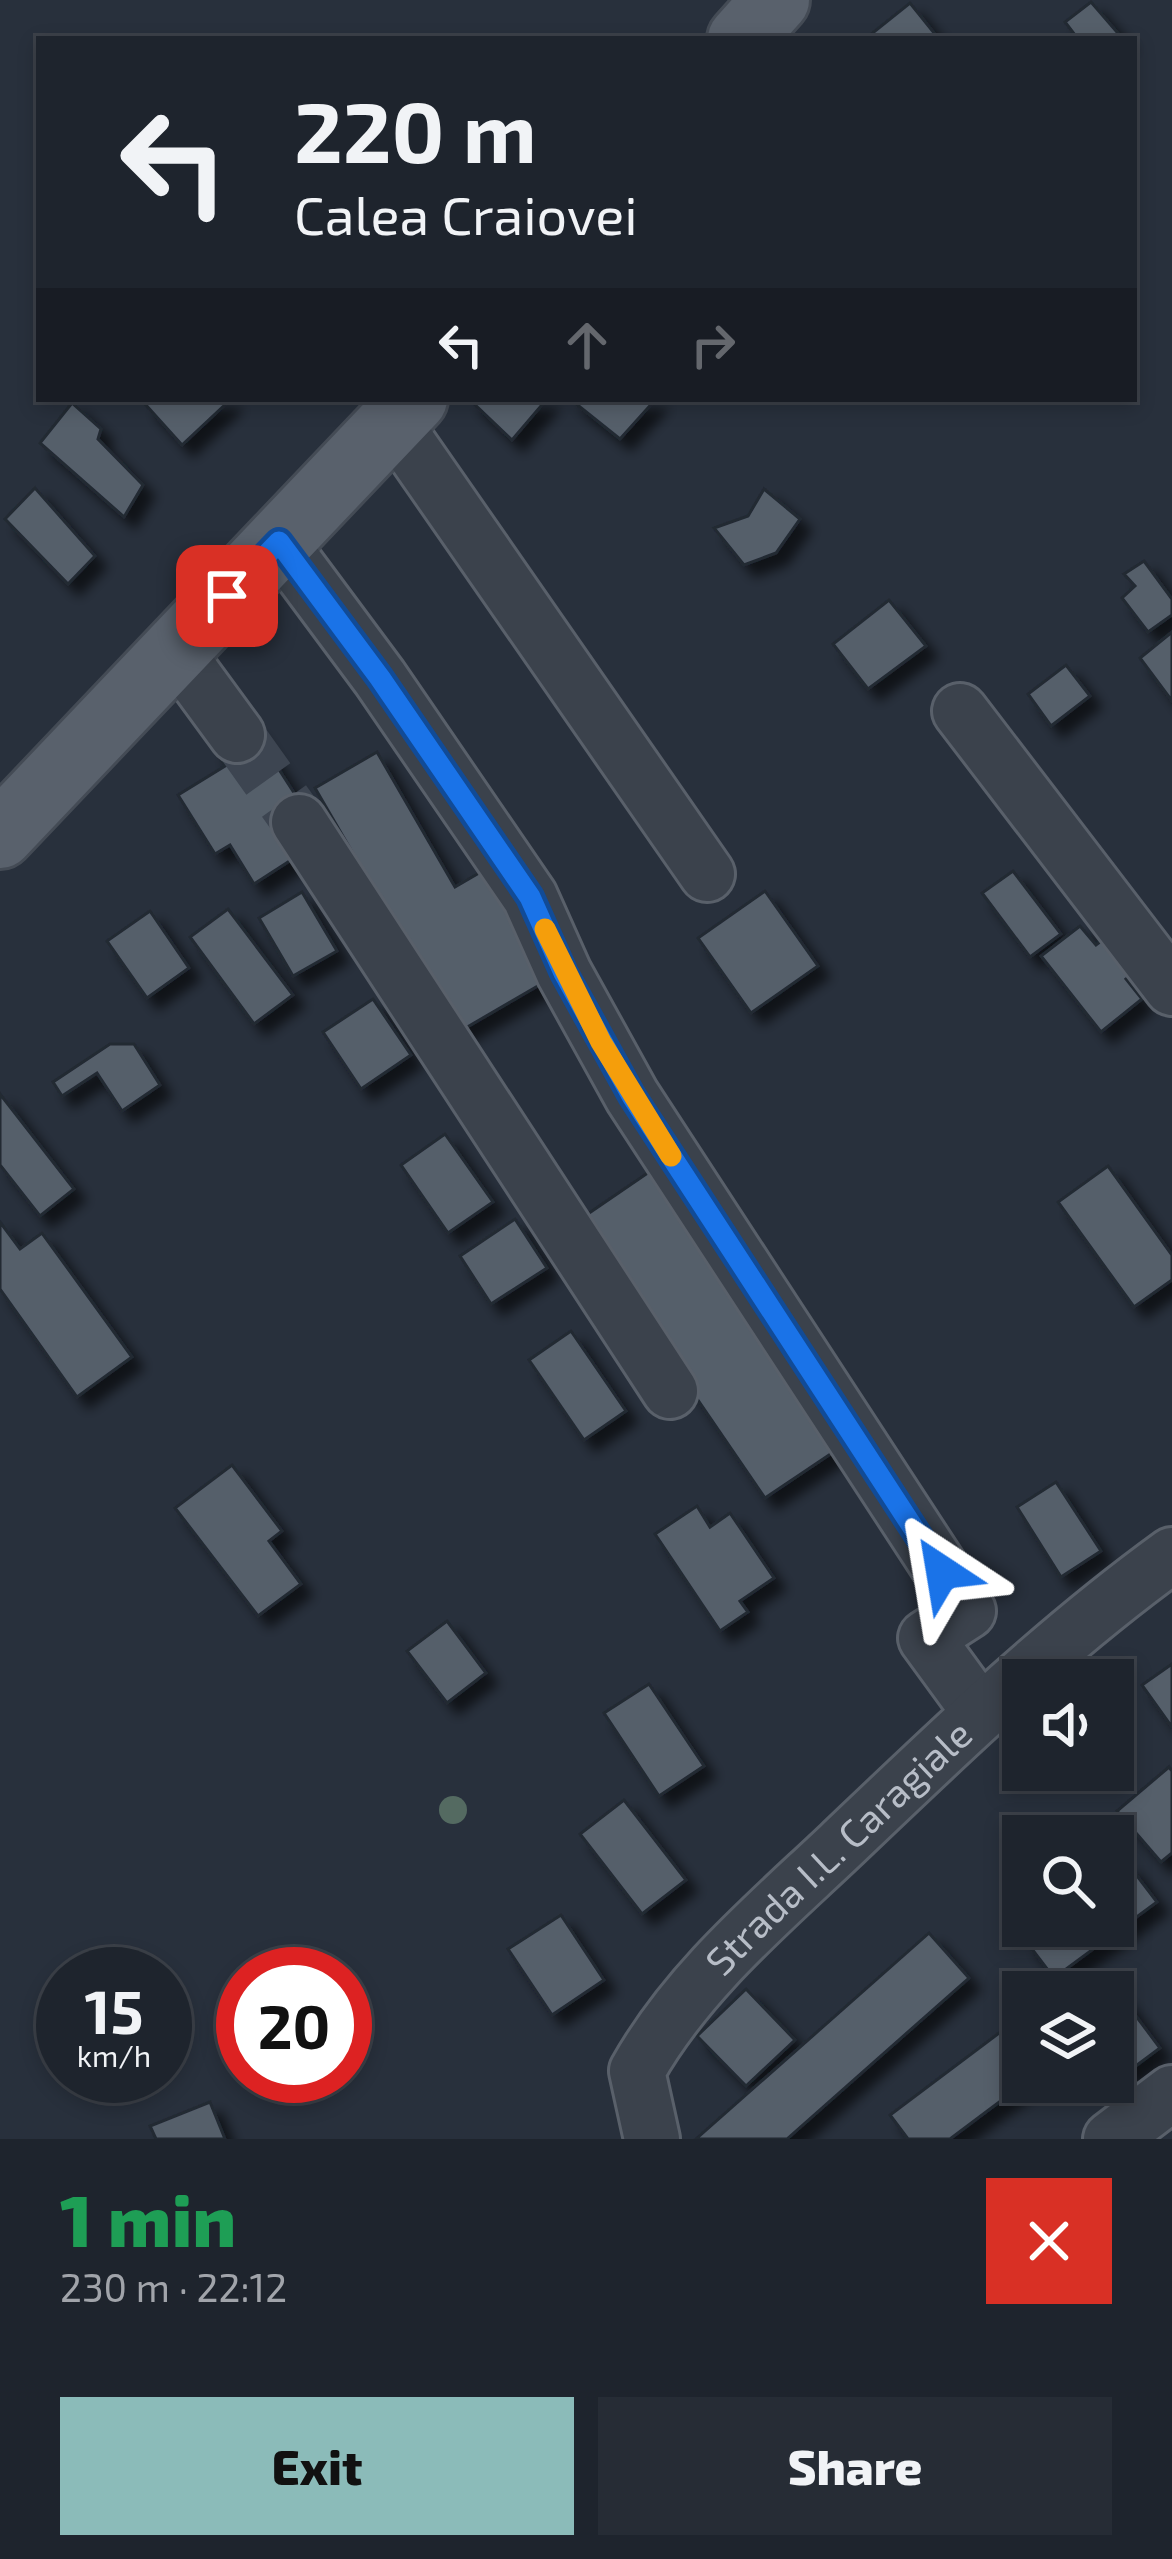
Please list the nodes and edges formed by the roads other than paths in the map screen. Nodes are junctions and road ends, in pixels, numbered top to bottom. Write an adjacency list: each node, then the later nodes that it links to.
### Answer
1 (776, 0): 2 (main road)
2 (744, 36)
3 (403, 410): 4 (main road); 10 (street)
4 (279, 542): 5 (main road); 14 (street)
5 (174, 650): 7 (street); 9 (main road)
6 (960, 711): 11 (street)
7 (237, 735)
8 (299, 822): 12 (street)
9 (0, 835)
10 (707, 874)
11 (1172, 988)
12 (670, 1391)
13 (1172, 1555): 14 (street, Strada I.L. Caragiale)
14 (980, 1712): 16 (street, Strada I.L. Caragiale)
15 (1172, 2093): 17 (street)
16 (652, 2139)
17 (1111, 2139)

